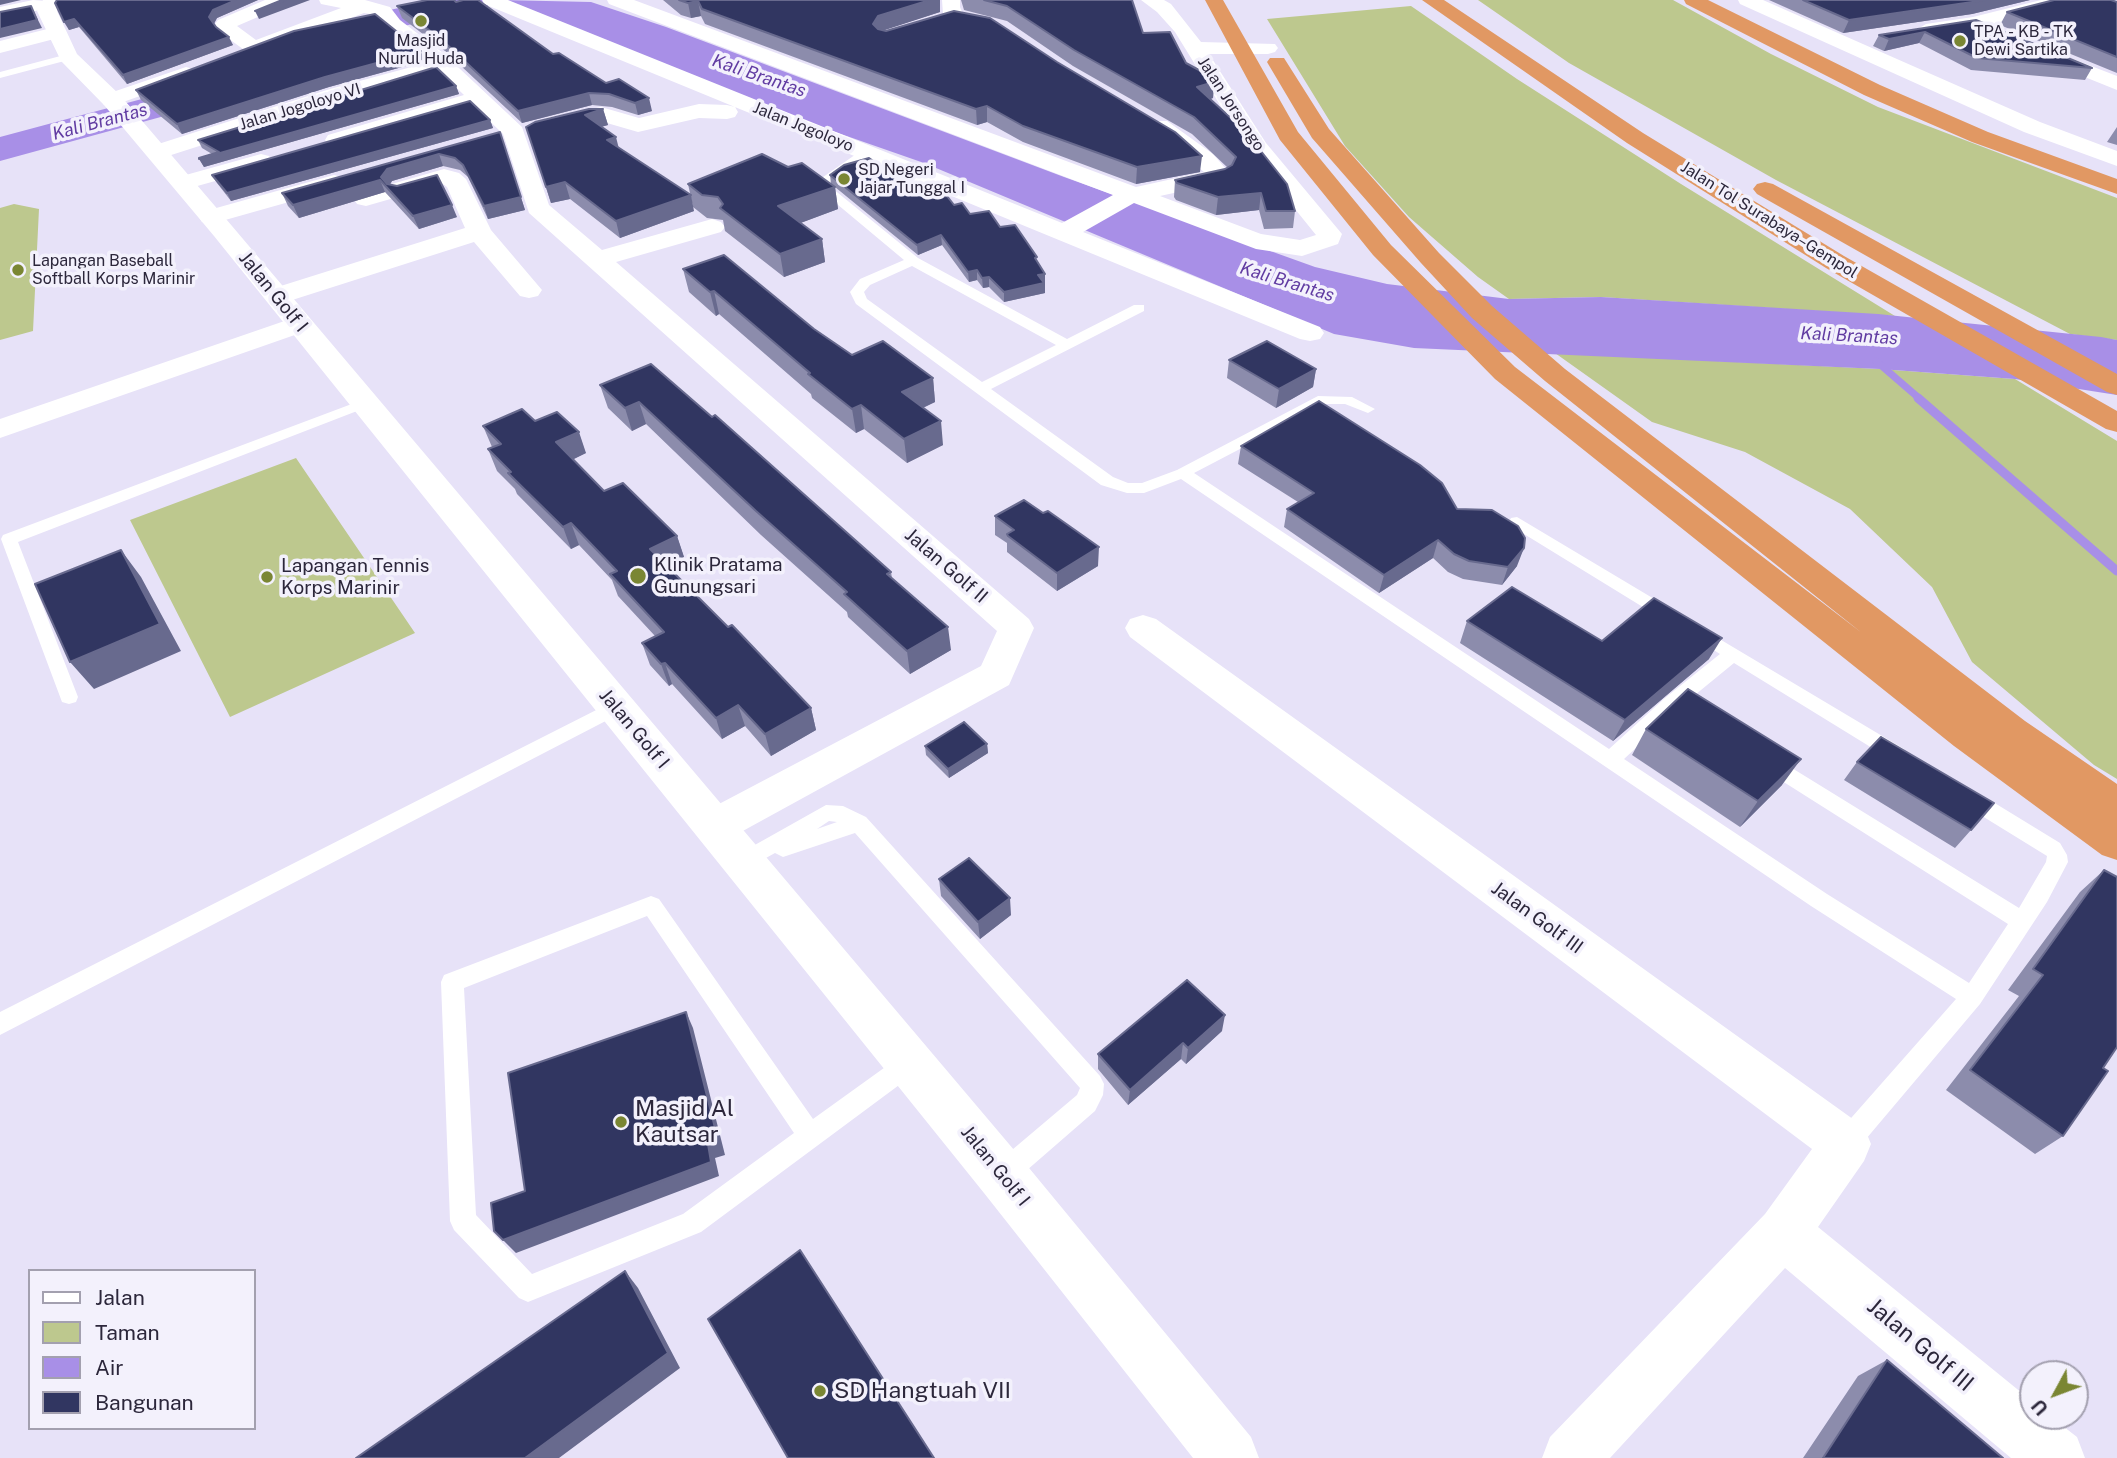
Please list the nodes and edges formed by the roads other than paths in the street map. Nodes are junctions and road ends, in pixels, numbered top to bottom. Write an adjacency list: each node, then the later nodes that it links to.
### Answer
1 (281, 0): 31 (street)
2 (328, 0): 14 (street, Jalan Golf II)
3 (491, 0): 48 (street, Jalan Jogoloyo)
4 (616, 0): 56 (street)
5 (1150, 0): 32 (street, Jalan Jorsongo)
6 (1431, 0): 73 (highway, Jalan Tol Surabaya–Gempol)
7 (1460, 0): 46 (highway, Jalan Tol Surabaya–Gempol)
8 (1693, 0): 21 (highway)
9 (1722, 0): 19 (highway)
10 (1747, 0): 18 (street)
11 (2063, 0): 22 (street)
12 (51, 1): 16 (street); 24 (street, Jalan Golf I)
13 (1216, 5): 33 (highway)
14 (365, 6): 31 (street); 37 (street, Jalan Golf II)
15 (952, 8): 20 (street); 27 (street)
16 (0, 13)
17 (1245, 13): 34 (highway)
18 (1783, 16): 19 (street); 28 (street)
19 (1760, 19): 21 (highway); 51 (highway)
20 (977, 20)
21 (1736, 23): 55 (highway)
22 (1973, 23): 23 (street); 25 (street)
23 (1905, 33)
24 (50, 34): 30 (street); 35 (street, Jalan Golf I)
25 (1997, 34)
26 (1879, 36): 28 (street)
27 (887, 38)
28 (1840, 42): 50 (street)
29 (2022, 45): 40 (street)
30 (0, 47)
31 (254, 48): 36 (street)
32 (1195, 48): 33 (street); 56 (street, Jalan Jorsongo)
33 (1241, 48): 34 (street); 89 (highway)
34 (1268, 48): 87 (highway)
35 (68, 57): 39 (lane); 44 (street, Jalan Golf I)
36 (228, 57)
37 (413, 57): 41 (street, Jalan Golf II); 44 (street); 44 (street, Jalan Jogoloyo VI)
38 (202, 67): 44 (street)
39 (0, 75)
40 (2117, 84)
41 (478, 98): 45 (street, Jalan Golf II); 47 (street)
42 (727, 112): 45 (street)
43 (1139, 114): 56 (street)
44 (132, 123): 54 (street, Jalan Golf I)
45 (506, 136): 62 (street, Jalan Golf II)
46 (1685, 144)
47 (313, 146)
48 (866, 152): 60 (street, Jalan Jogoloyo); 63 (lane)
49 (287, 154): 54 (street)
50 (2117, 159)
51 (2117, 168)
52 (356, 176): 58 (street)
53 (1746, 178): 69 (highway, Jalan Tol Surabaya–Gempol)
54 (183, 183): 58 (street, Jalan Golf I)
55 (2117, 187)
56 (1132, 196): 60 (street)
57 (366, 200): 61 (street)
58 (211, 217): 66 (street, Jalan Golf I)
59 (712, 228): 62 (street)
60 (1067, 231): 67 (street, Jalan Jogoloyo)
61 (479, 232): 64 (street); 66 (street)
62 (596, 260): 88 (street, Jalan Golf II)
63 (913, 261): 68 (lane); 70 (lane)
64 (529, 290)
65 (1139, 308): 68 (lane)
66 (288, 310): 71 (street, Jalan Golf I); 74 (street)
67 (1310, 333)
68 (1066, 345): 70 (lane)
69 (2117, 386)
70 (982, 388): 75 (lane)
71 (365, 403): 79 (lane); 81 (street, Jalan Golf I)
72 (1368, 409): 75 (lane)
73 (2117, 423)
74 (0, 429)
75 (1183, 473): 84 (lane)
76 (1517, 522): 78 (lane)
77 (1143, 628): 96 (street, Jalan Golf III)
78 (1733, 654): 80 (lane); 85 (lane)
79 (69, 697)
80 (1672, 703): 82 (lane); 84 (lane)
81 (616, 707): 88 (street, Jalan Golf I); 93 (lane)
82 (1695, 717)
83 (1753, 754): 91 (lane)
84 (1610, 760): 92 (lane)
85 (1911, 762)
86 (1947, 784): 91 (lane)
87 (2117, 805)
88 (715, 826): 90 (street, Jalan Golf I)
89 (2117, 843)
90 (744, 861): 94 (street, Jalan Golf I); 97 (lane)
91 (2022, 921): 92 (lane)
92 (1972, 997): 96 (lane)
93 (0, 1024)
94 (910, 1063): 95 (lane); 97 (street, Jalan Golf I)
95 (810, 1136): 95 (lane)
96 (1846, 1144): 98 (street)
97 (1002, 1175): 99 (street, Jalan Golf I)
98 (1783, 1232): 100 (street); 101 (street, Jalan Golf III)
99 (1230, 1458)
100 (1571, 1458)
101 (2056, 1458)

